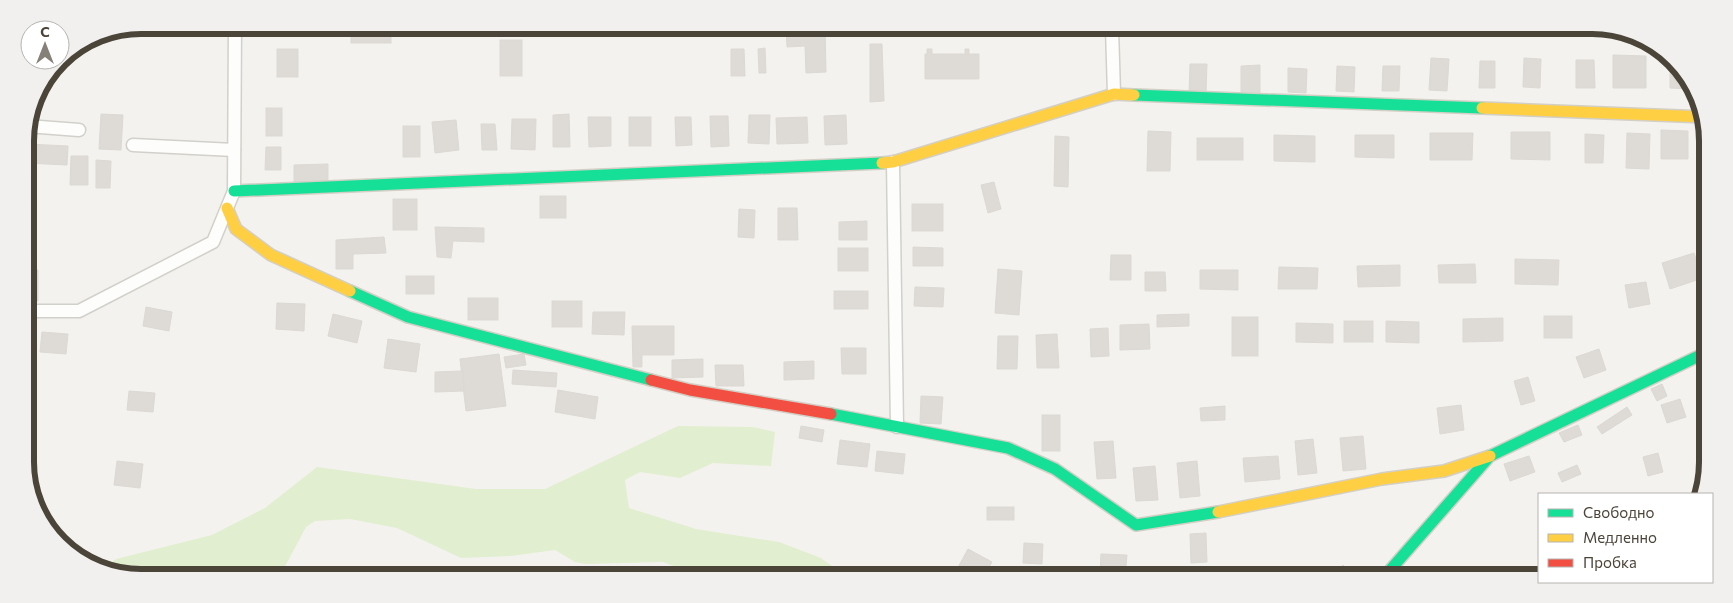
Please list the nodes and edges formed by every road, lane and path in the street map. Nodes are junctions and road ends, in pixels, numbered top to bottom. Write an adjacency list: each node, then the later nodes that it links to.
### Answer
1 (235, 34): 8 (street)
2 (1112, 34): 3 (street)
3 (1114, 94): 4 (street); 9 (street)
4 (1696, 117)
5 (35, 127): 6 (street)
6 (79, 130)
7 (133, 145): 8 (street)
8 (234, 150): 10 (street)
9 (894, 162): 10 (street); 14 (street)
10 (234, 191): 11 (street)
11 (227, 208): 12 (street); 14 (street)
12 (34, 311)
13 (1699, 356): 15 (street)
14 (897, 427): 15 (street)
15 (1490, 456): 16 (street)
16 (1391, 569)

